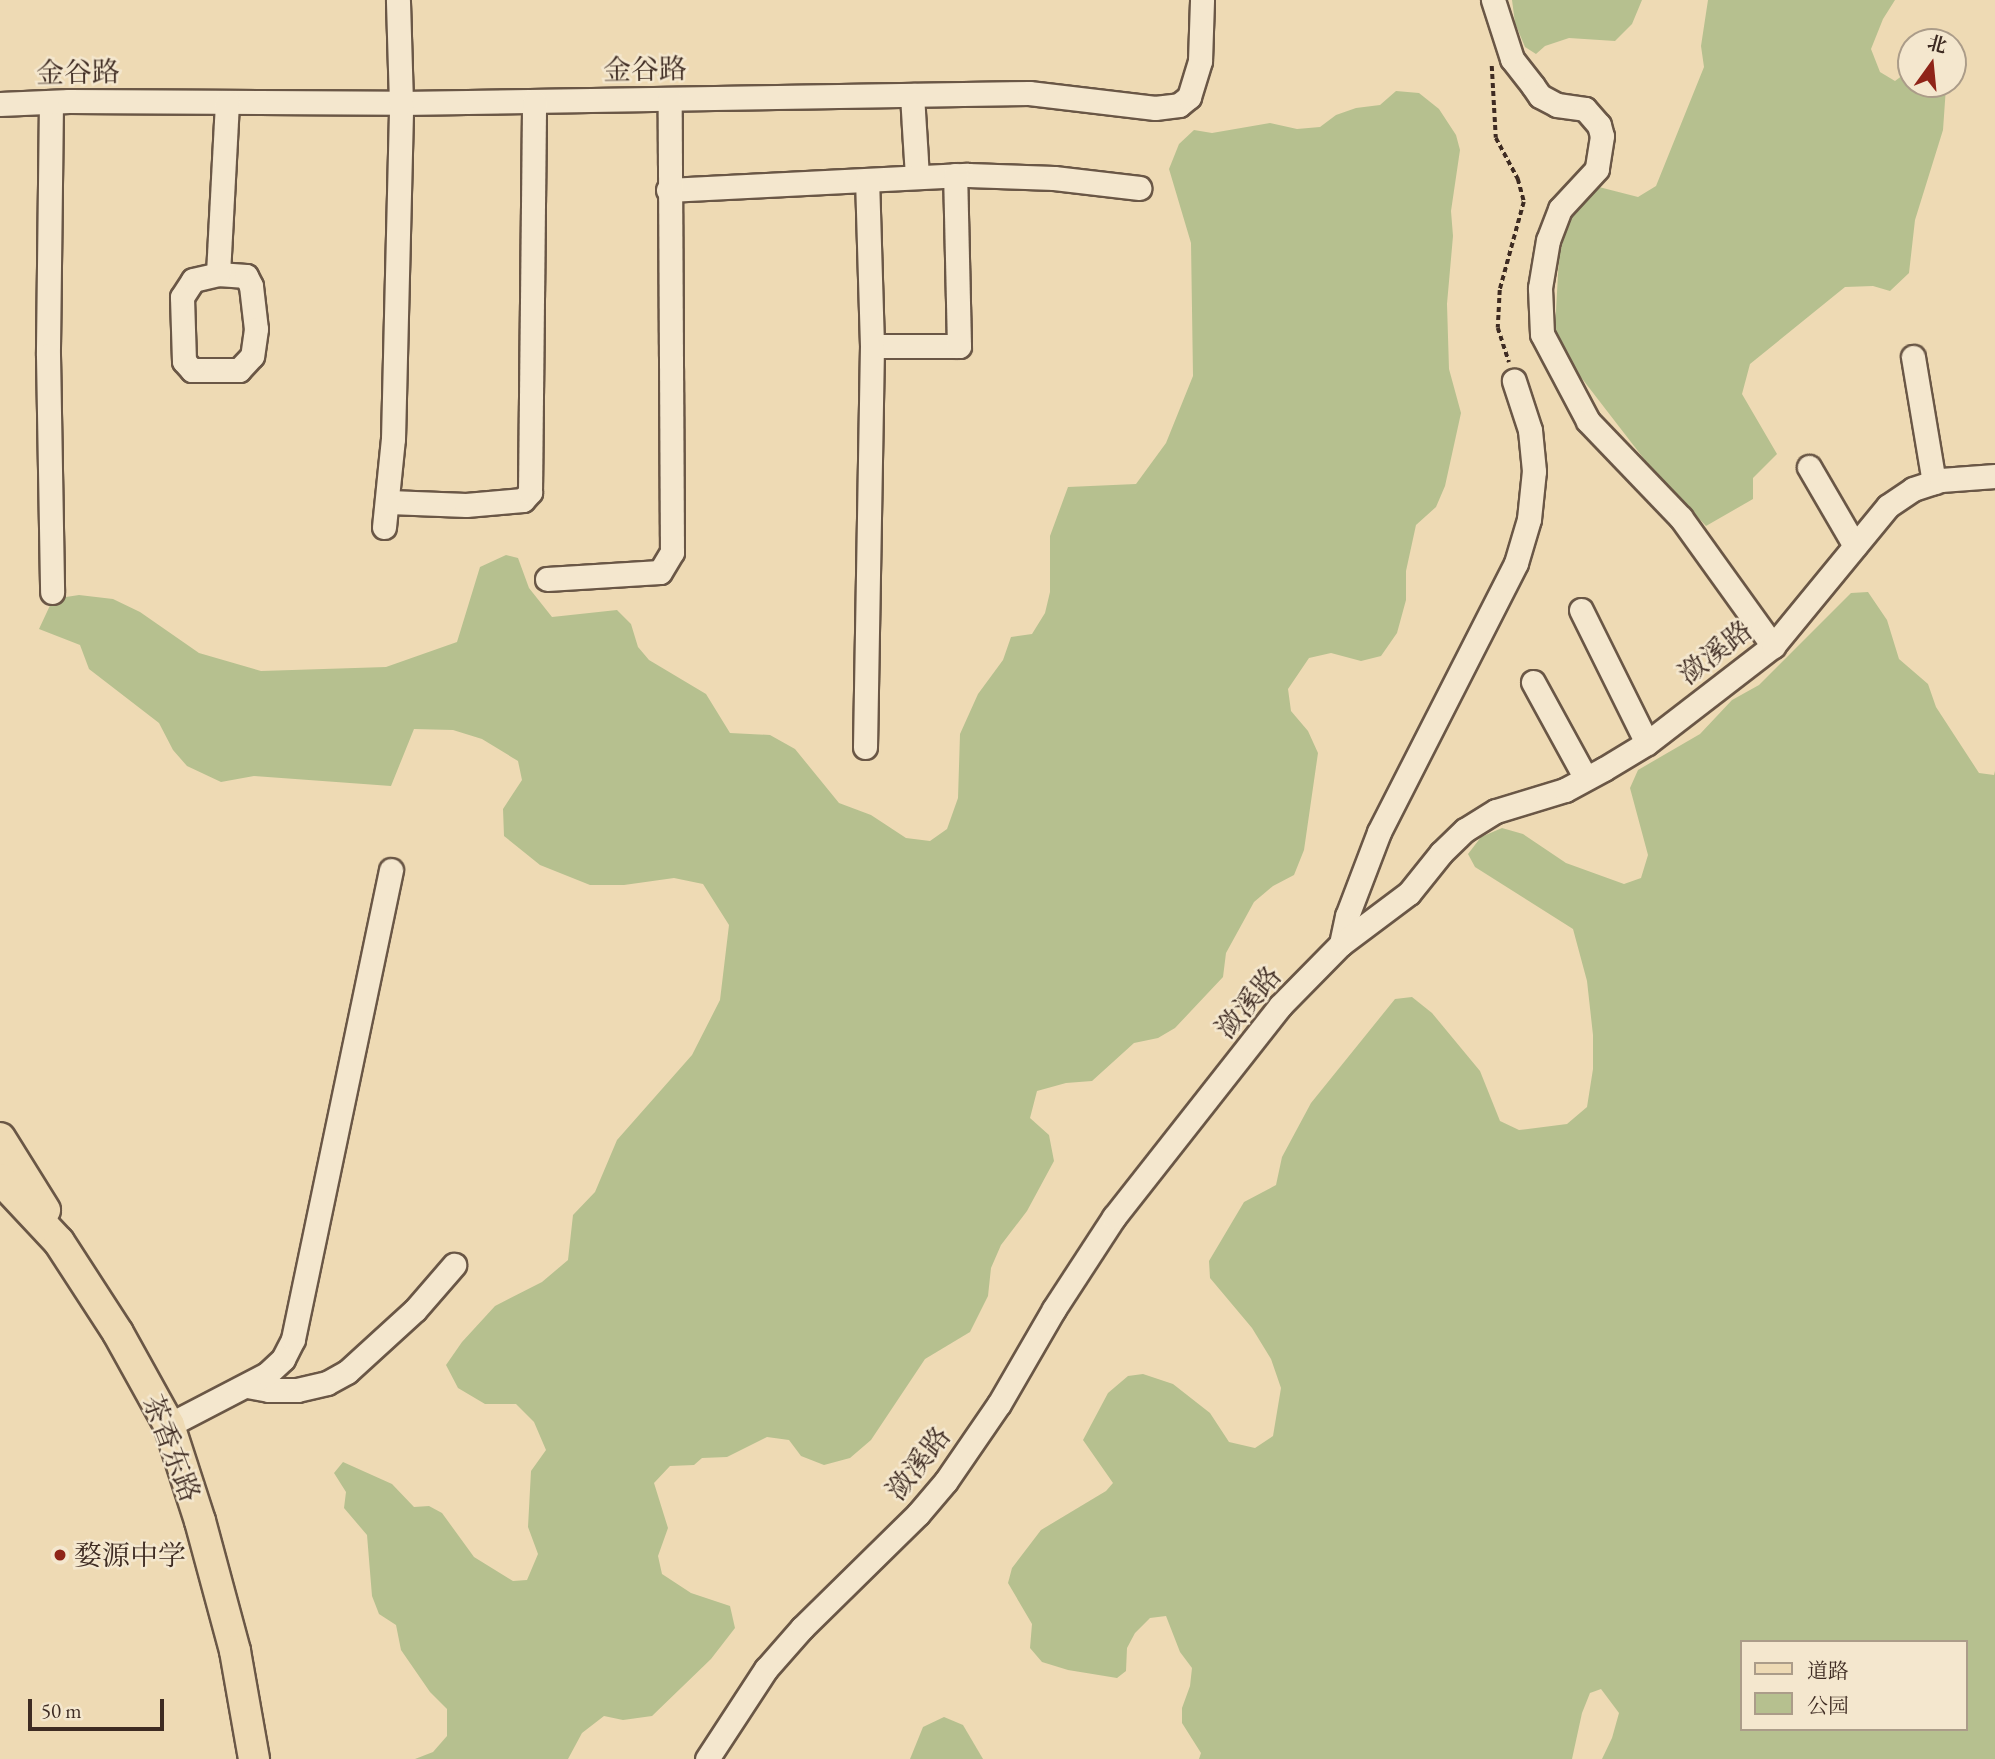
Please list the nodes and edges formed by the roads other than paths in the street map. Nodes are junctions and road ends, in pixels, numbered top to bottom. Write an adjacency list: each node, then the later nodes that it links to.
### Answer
1 (398, 0): 10 (street)
2 (1223, 0): 4 (street)
3 (1493, 0): 30 (street)
4 (1202, 5): 5 (street, 金谷路)
5 (912, 95): 6 (street, 金谷路); 13 (street)
6 (670, 99): 7 (street, 金谷路); 16 (street)
7 (534, 101): 10 (street, 金谷路); 24 (street)
8 (51, 102): 9 (street, 金谷路); 11 (street, 金谷路); 28 (street)
9 (227, 102): 10 (street, 金谷路); 17 (street)
10 (401, 103): 24 (street)
11 (0, 104)
12 (955, 175): 13 (street); 15 (street); 18 (street)
13 (918, 177): 14 (street)
14 (867, 180): 16 (street); 18 (street)
15 (1139, 188)
16 (668, 190): 27 (street)
17 (218, 274): 17 (street)
18 (872, 345): 33 (street)
19 (1913, 357): 23 (street)
20 (1514, 381): 36 (street)
21 (1809, 467): 26 (street)
22 (1995, 476): 23 (street, 潋溪路)
23 (1934, 482): 26 (street, 潋溪路)
24 (389, 502): 25 (street)
25 (384, 527)
26 (1855, 546): 30 (street, 潋溪路)
27 (547, 579)
28 (52, 592)
29 (1581, 610): 32 (street)
30 (1773, 646): 32 (street, 潋溪路)
31 (1533, 682): 34 (street)
32 (1647, 743): 34 (street, 潋溪路)
33 (865, 747)
34 (1586, 778): 36 (street, 潋溪路)
35 (391, 870): 41 (street)
36 (1341, 944): 44 (street, 潋溪路)
37 (0, 1138): 39 (main road)
38 (0, 1179): 39 (main road, 茶香东路)
39 (59, 1242): 42 (main road, 茶香东路)
40 (454, 1265): 41 (street)
41 (247, 1386): 42 (street)
42 (169, 1425): 43 (main road, 茶香东路)
43 (254, 1759)
44 (707, 1759)

